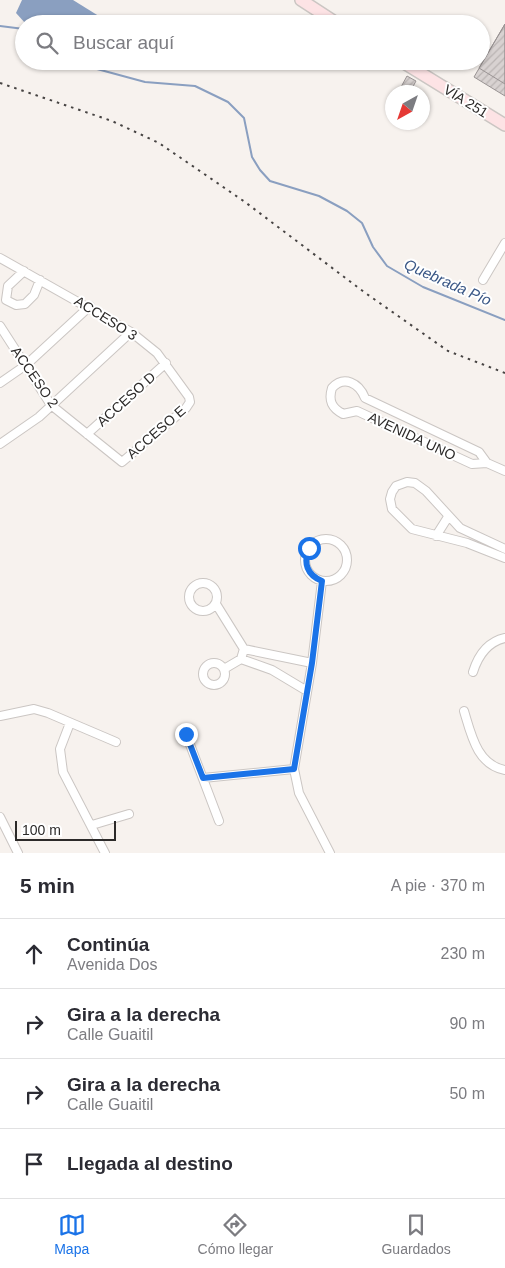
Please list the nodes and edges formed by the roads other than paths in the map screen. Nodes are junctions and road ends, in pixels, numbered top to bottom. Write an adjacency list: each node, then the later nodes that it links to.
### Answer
1 (301, 0): 2 (main road)
2 (324, 15)
3 (416, 70): 4 (main road, VÍA 251)
4 (505, 125)
5 (505, 243): 9 (street)
6 (0, 258): 7 (street, ACCESO 3)
7 (24, 271): 8 (street, ACCESO 3); 10 (street)
8 (40, 280): 10 (street); 11 (street, ACCESO 3)
9 (483, 280)
10 (3, 302)
11 (90, 306): 13 (street, ACCESO 3); 15 (street)
12 (0, 326): 15 (street, ACCESO 2)
13 (131, 332): 14 (street, ACCESO 3); 18 (street)
14 (166, 363): 17 (street, ACCESO 3); 19 (street, ACCESO D)
15 (26, 365): 16 (street); 18 (street, ACCESO 2)
16 (0, 383)
17 (190, 402): 21 (street, ACCESO E)
18 (51, 405): 19 (street, ACCESO 2); 20 (street)
19 (87, 434): 21 (street, ACCESO 2)
20 (0, 444)
21 (122, 462)
22 (487, 463): 22 (street, AVENIDA UNO); 23 (street, AVENIDA UNO)
23 (505, 471)
24 (448, 517): 25 (street); 25 (street); 26 (street)
25 (436, 536): 28 (street)
26 (492, 543): 27 (street); 28 (street)
27 (505, 549)
28 (488, 551): 29 (street)
29 (505, 558)
30 (322, 581): 30 (street); 36 (street)
31 (216, 604): 33 (street)
32 (505, 638): 39 (street)
33 (244, 649): 34 (street); 35 (street)
34 (278, 656): 36 (street); 38 (street)
35 (241, 659): 37 (street); 38 (street)
36 (312, 663): 40 (street)
37 (224, 669)
38 (275, 672): 40 (street)
39 (473, 672)
40 (307, 691): 46 (street)
41 (464, 711): 47 (street)
42 (0, 716): 43 (street)
43 (70, 723): 45 (street); 52 (street)
44 (186, 734): 48 (street)
45 (116, 742)
46 (294, 769): 48 (street); 55 (street)
47 (505, 770)
48 (203, 778): 51 (street)
49 (129, 814): 52 (street)
50 (0, 817): 53 (street)
51 (219, 821)
52 (92, 825): 54 (street)
53 (18, 853)
54 (105, 853)
55 (330, 853)

